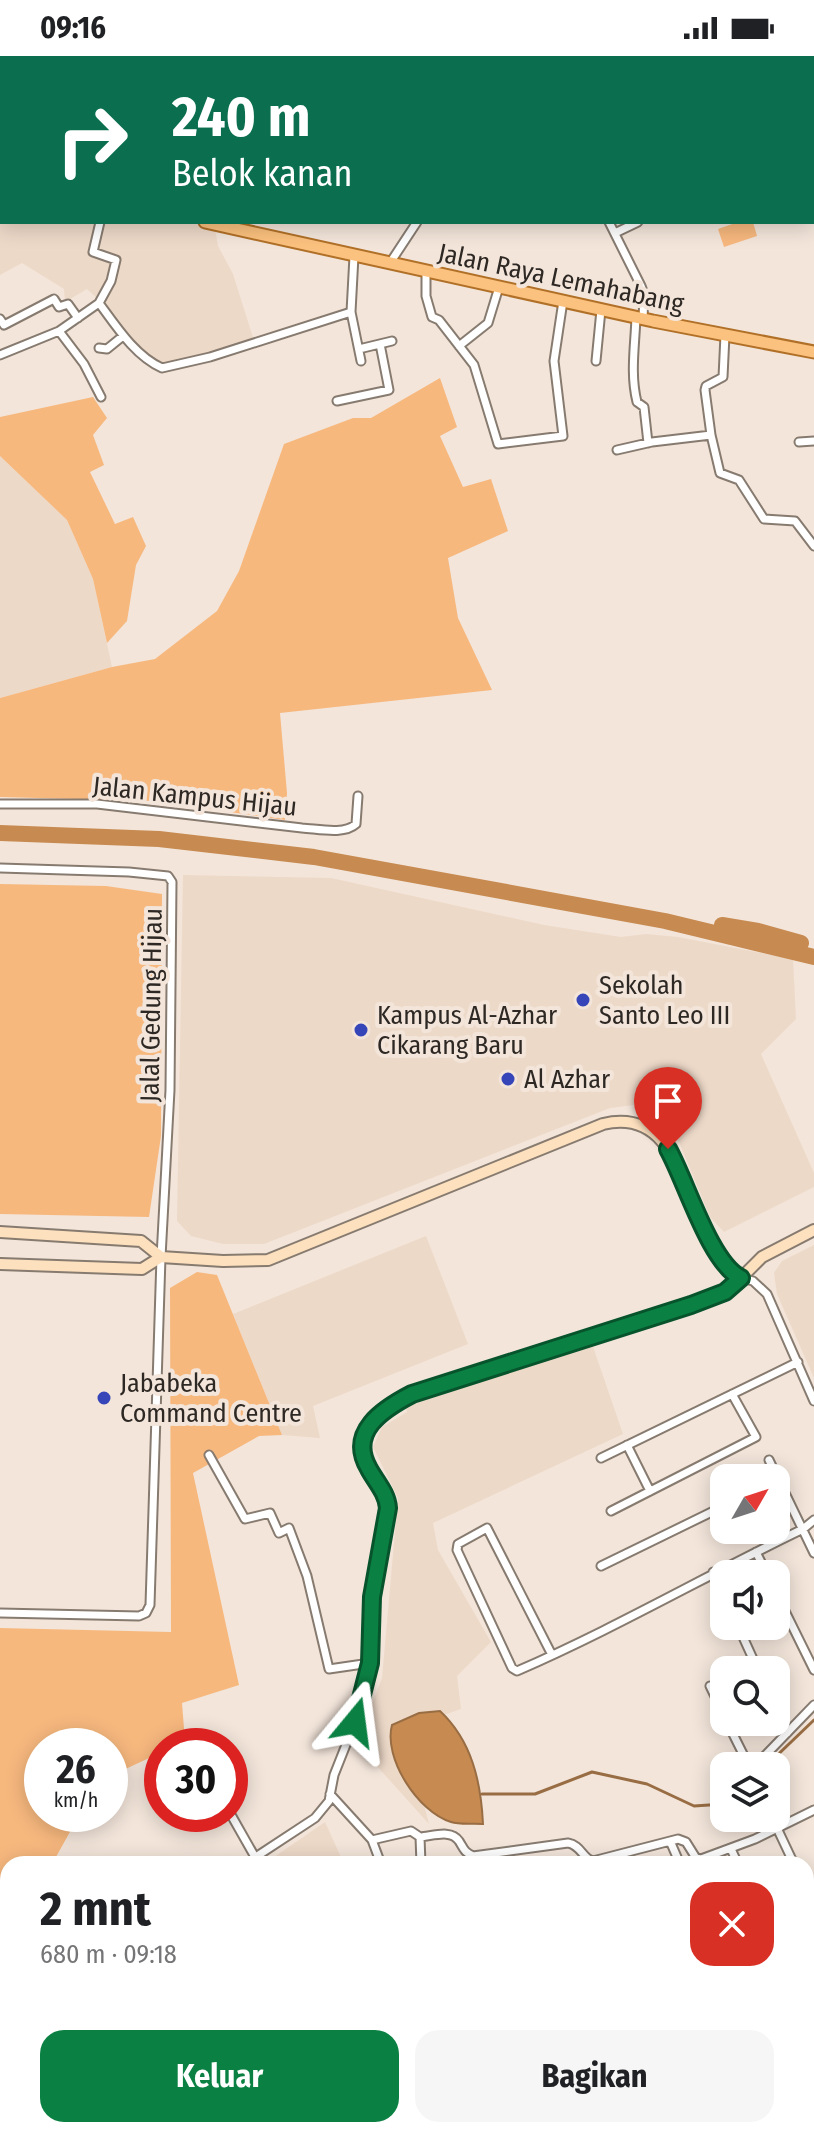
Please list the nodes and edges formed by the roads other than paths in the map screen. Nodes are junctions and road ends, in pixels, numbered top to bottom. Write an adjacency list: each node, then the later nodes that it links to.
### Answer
1 (100, 224): 12 (street)
2 (416, 224): 8 (street)
3 (610, 224): 6 (street)
4 (634, 224): 6 (street)
5 (228, 225): 7 (main road, Jalan Raya Lemahabang)
6 (615, 233): 16 (street)
7 (354, 256): 8 (main road, Jalan Raya Lemahabang); 14 (street)
8 (390, 263): 9 (main road, Jalan Raya Lemahabang)
9 (426, 271): 10 (main road, Jalan Raya Lemahabang); 23 (street)
10 (499, 287): 11 (main road, Jalan Raya Lemahabang); 23 (street)
11 (563, 301): 13 (main road, Jalan Raya Lemahabang); 23 (street)
12 (99, 303): 15 (street); 20 (street)
13 (601, 310): 16 (main road, Jalan Raya Lemahabang); 29 (street)
14 (351, 312): 20 (street); 25 (street)
15 (78, 318): 17 (street); 18 (street)
16 (639, 318): 19 (main road, Jalan Raya Lemahabang); 35 (street)
17 (0, 319)
18 (59, 331): 27 (street); 30 (street)
19 (725, 335): 26 (main road, Jalan Raya Lemahabang); 32 (street)
20 (123, 336): 24 (street)
21 (392, 341): 22 (street)
22 (380, 344): 25 (street); 31 (street)
23 (459, 346)
24 (99, 348)
25 (359, 349): 28 (street)
26 (814, 352)
27 (0, 355)
28 (361, 361)
29 (596, 361)
30 (101, 397)
31 (337, 401)
32 (711, 435): 35 (street); 37 (street)
33 (814, 441): 34 (street)
34 (799, 442)
35 (648, 443): 36 (street)
36 (617, 450)
37 (814, 546)
38 (358, 796): 39 (street, Jalan Kampus Hijau)
39 (0, 804)
40 (0, 868): 43 (street, Jalal Gedung Hijau)
41 (814, 1230): 45 (street)
42 (0, 1232): 43 (street)
43 (161, 1257): 44 (street); 45 (street); 66 (street)
44 (0, 1264)
45 (741, 1278): 46 (street); 69 (street)
46 (798, 1362): 47 (street); 48 (street)
47 (732, 1394): 49 (street); 54 (street)
48 (814, 1401)
49 (627, 1445): 51 (street); 54 (street)
50 (209, 1455): 69 (street)
51 (601, 1458)
52 (769, 1460): 53 (street)
53 (771, 1464)
54 (650, 1491): 56 (street)
55 (790, 1504): 59 (street)
56 (611, 1511)
57 (710, 1513): 64 (street)
58 (814, 1520): 59 (street)
59 (803, 1529): 60 (street); 61 (street)
60 (756, 1552): 62 (street); 63 (street)
61 (814, 1553)
62 (739, 1560)
63 (760, 1560)
64 (601, 1566)
65 (710, 1574): 68 (street)
66 (0, 1613)
67 (790, 1621): 70 (street)
68 (552, 1655): 68 (street)
69 (370, 1663): 75 (street)
70 (814, 1670)
71 (814, 1705): 72 (street)
72 (790, 1730)
73 (784, 1736): 74 (street)
74 (769, 1752)
75 (330, 1794): 82 (street); 86 (street)
76 (814, 1810): 77 (street)
77 (790, 1822)
78 (241, 1832): 85 (street)
79 (768, 1832): 84 (street)
80 (779, 1832): 97 (street)
81 (420, 1837): 82 (street); 88 (street); 89 (street)
82 (372, 1840): 87 (street)
83 (670, 1841): 92 (street); 93 (street); 94 (street)
84 (731, 1849): 95 (street); 96 (street)
85 (254, 1856)
86 (256, 1856)
87 (378, 1856)
88 (421, 1856)
89 (473, 1856)
90 (473, 1856): 91 (street)
91 (586, 1856)
92 (610, 1856)
93 (677, 1856)
94 (694, 1856)
95 (709, 1856)
96 (734, 1856)
97 (790, 1856)

